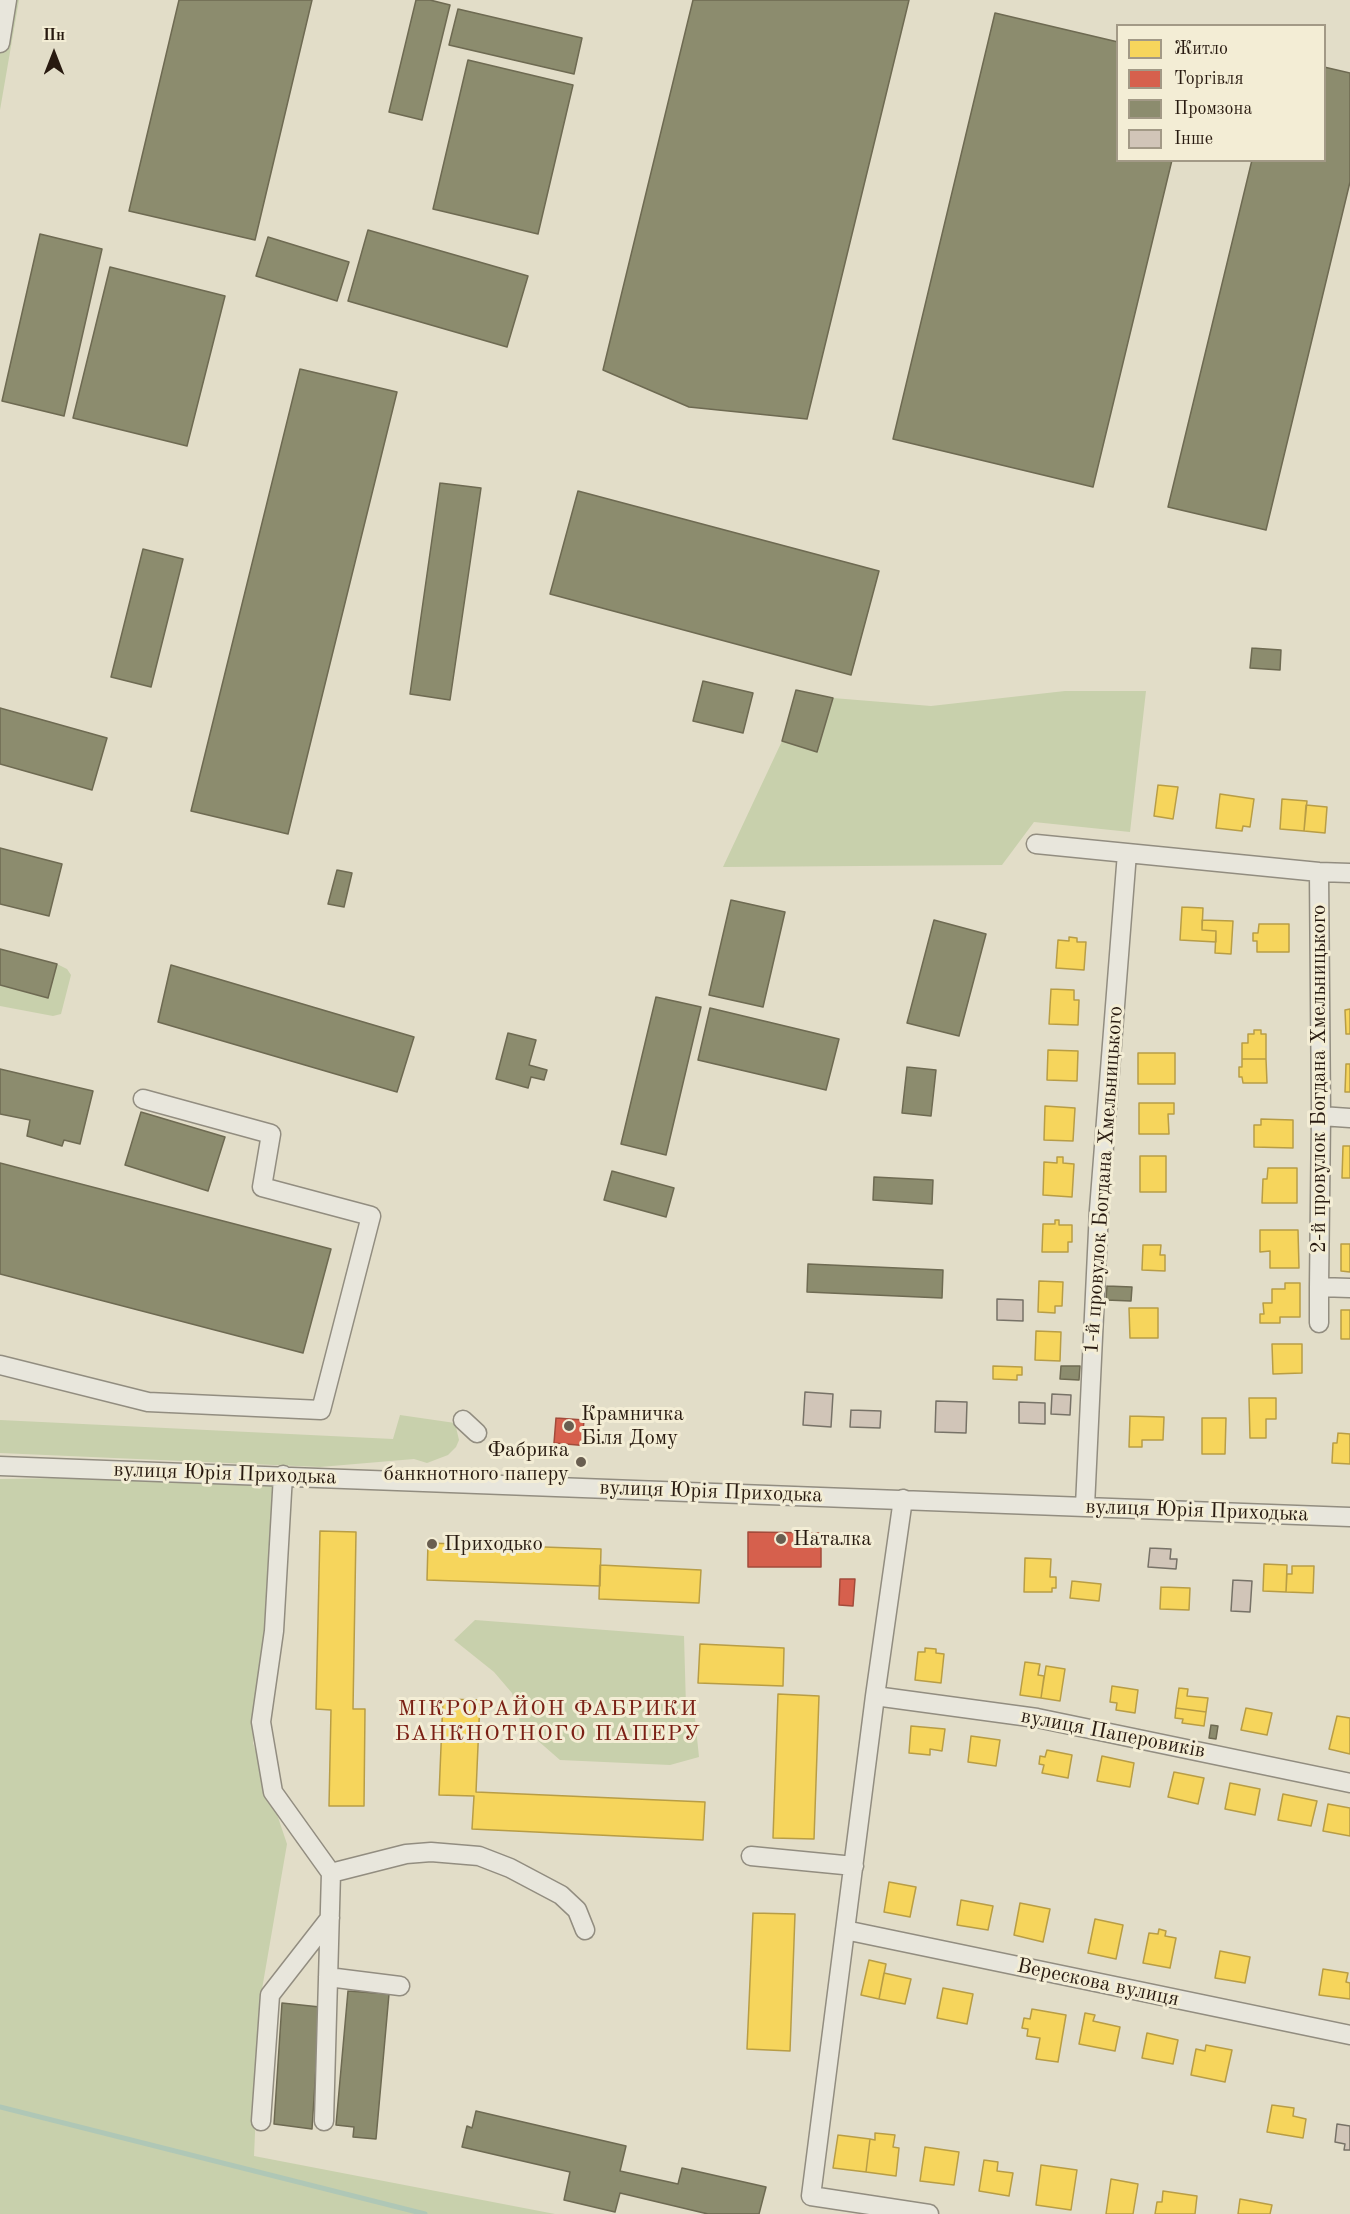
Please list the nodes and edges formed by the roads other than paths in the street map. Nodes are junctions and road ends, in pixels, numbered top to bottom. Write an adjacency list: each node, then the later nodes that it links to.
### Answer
1 (7, 0): 2 (street)
2 (0, 43)
3 (1036, 844): 4 (street)
4 (1127, 853): 5 (street); 19 (street, 1-й провулок Богдана Хмельницького)
5 (1319, 872): 6 (street); 8 (street, 2-й провулок Богдана Хмельницького)
6 (1350, 873)
7 (143, 1099): 13 (street)
8 (1321, 1116): 9 (street); 10 (street, 2-й провулок Богдана Хмельницького)
9 (1350, 1118)
10 (1319, 1287): 11 (street); 12 (street, 2-й провулок Богдана Хмельницького)
11 (1350, 1288)
12 (1319, 1323)
13 (0, 1365)
14 (463, 1420): 15 (street)
15 (477, 1433)
16 (0, 1466): 17 (street, вулиця Юрія Приходька)
17 (283, 1475): 18 (street, вулиця Юрія Приходька); 25 (street)
18 (903, 1499): 19 (street, вулиця Юрія Приходька); 21 (street)
19 (1085, 1506): 20 (street, вулиця Юрія Приходька)
20 (1350, 1517)
21 (875, 1696): 22 (street, вулиця Паперовиків); 24 (street)
22 (1350, 1783)
23 (751, 1856): 24 (street)
24 (854, 1866): 28 (street)
25 (331, 1873): 26 (street); 27 (street)
26 (330, 1918): 29 (street); 32 (street)
27 (585, 1930)
28 (846, 1930): 31 (street, Верескова вулиця); 34 (street)
29 (328, 1977): 30 (street); 33 (street)
30 (400, 1986)
31 (1350, 2035)
32 (261, 2121)
33 (324, 2121)
34 (929, 2214)

